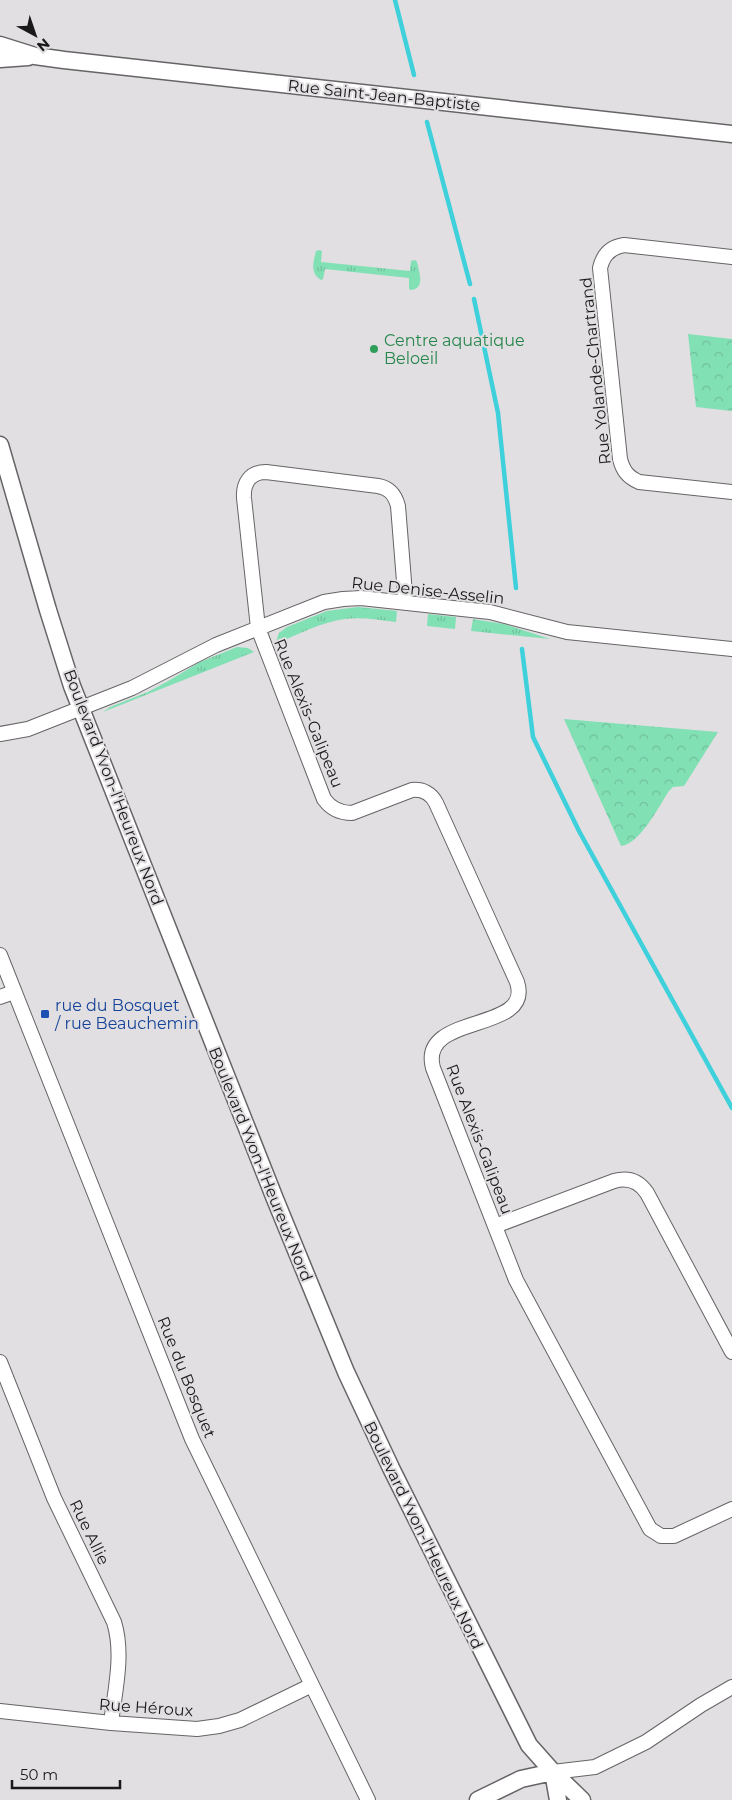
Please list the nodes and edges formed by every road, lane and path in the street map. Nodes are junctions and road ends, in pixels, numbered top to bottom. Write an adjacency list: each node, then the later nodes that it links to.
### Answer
1 (0, 45): 2 (street, Rue Saint-Jean-Baptiste)
2 (35, 56): 3 (street, Rue Saint-Jean-Baptiste); 4 (street, Rue Saint-Jean-Baptiste)
3 (0, 59)
4 (732, 134)
5 (732, 257): 7 (street, Rue Yolande-Chartrand)
6 (0, 445): 11 (street, Boulevard Yvon-l'Heureux Nord)
7 (732, 492)
8 (404, 602): 9 (street, Rue Denise-Asselin); 9 (street); 10 (street, Rue Denise-Asselin)
9 (258, 628): 11 (street, Rue Denise-Asselin); 16 (street, Rue Alexis-Galipeau)
10 (732, 649)
11 (81, 708): 12 (street, Rue Denise-Asselin); 24 (street, Boulevard Yvon-l'Heureux Nord)
12 (0, 734)
13 (0, 955): 14 (street, Rue du Bosquet)
14 (14, 992): 15 (street); 20 (street, Rue du Bosquet)
15 (0, 997)
16 (496, 1226): 17 (street); 19 (street, Rue Alexis-Galipeau)
17 (732, 1352)
18 (0, 1362): 23 (street, Rue Allie)
19 (732, 1509)
20 (312, 1685): 23 (street, Rue Héroux); 25 (street, Rue du Bosquet)
21 (732, 1687): 24 (street)
22 (0, 1711): 23 (street, Rue Héroux)
23 (112, 1723)
24 (553, 1772): 26 (street); 27 (street); 28 (street, Boulevard Yvon-l'Heureux Nord)
25 (368, 1800)
26 (478, 1800)
27 (558, 1800)
28 (582, 1800)

